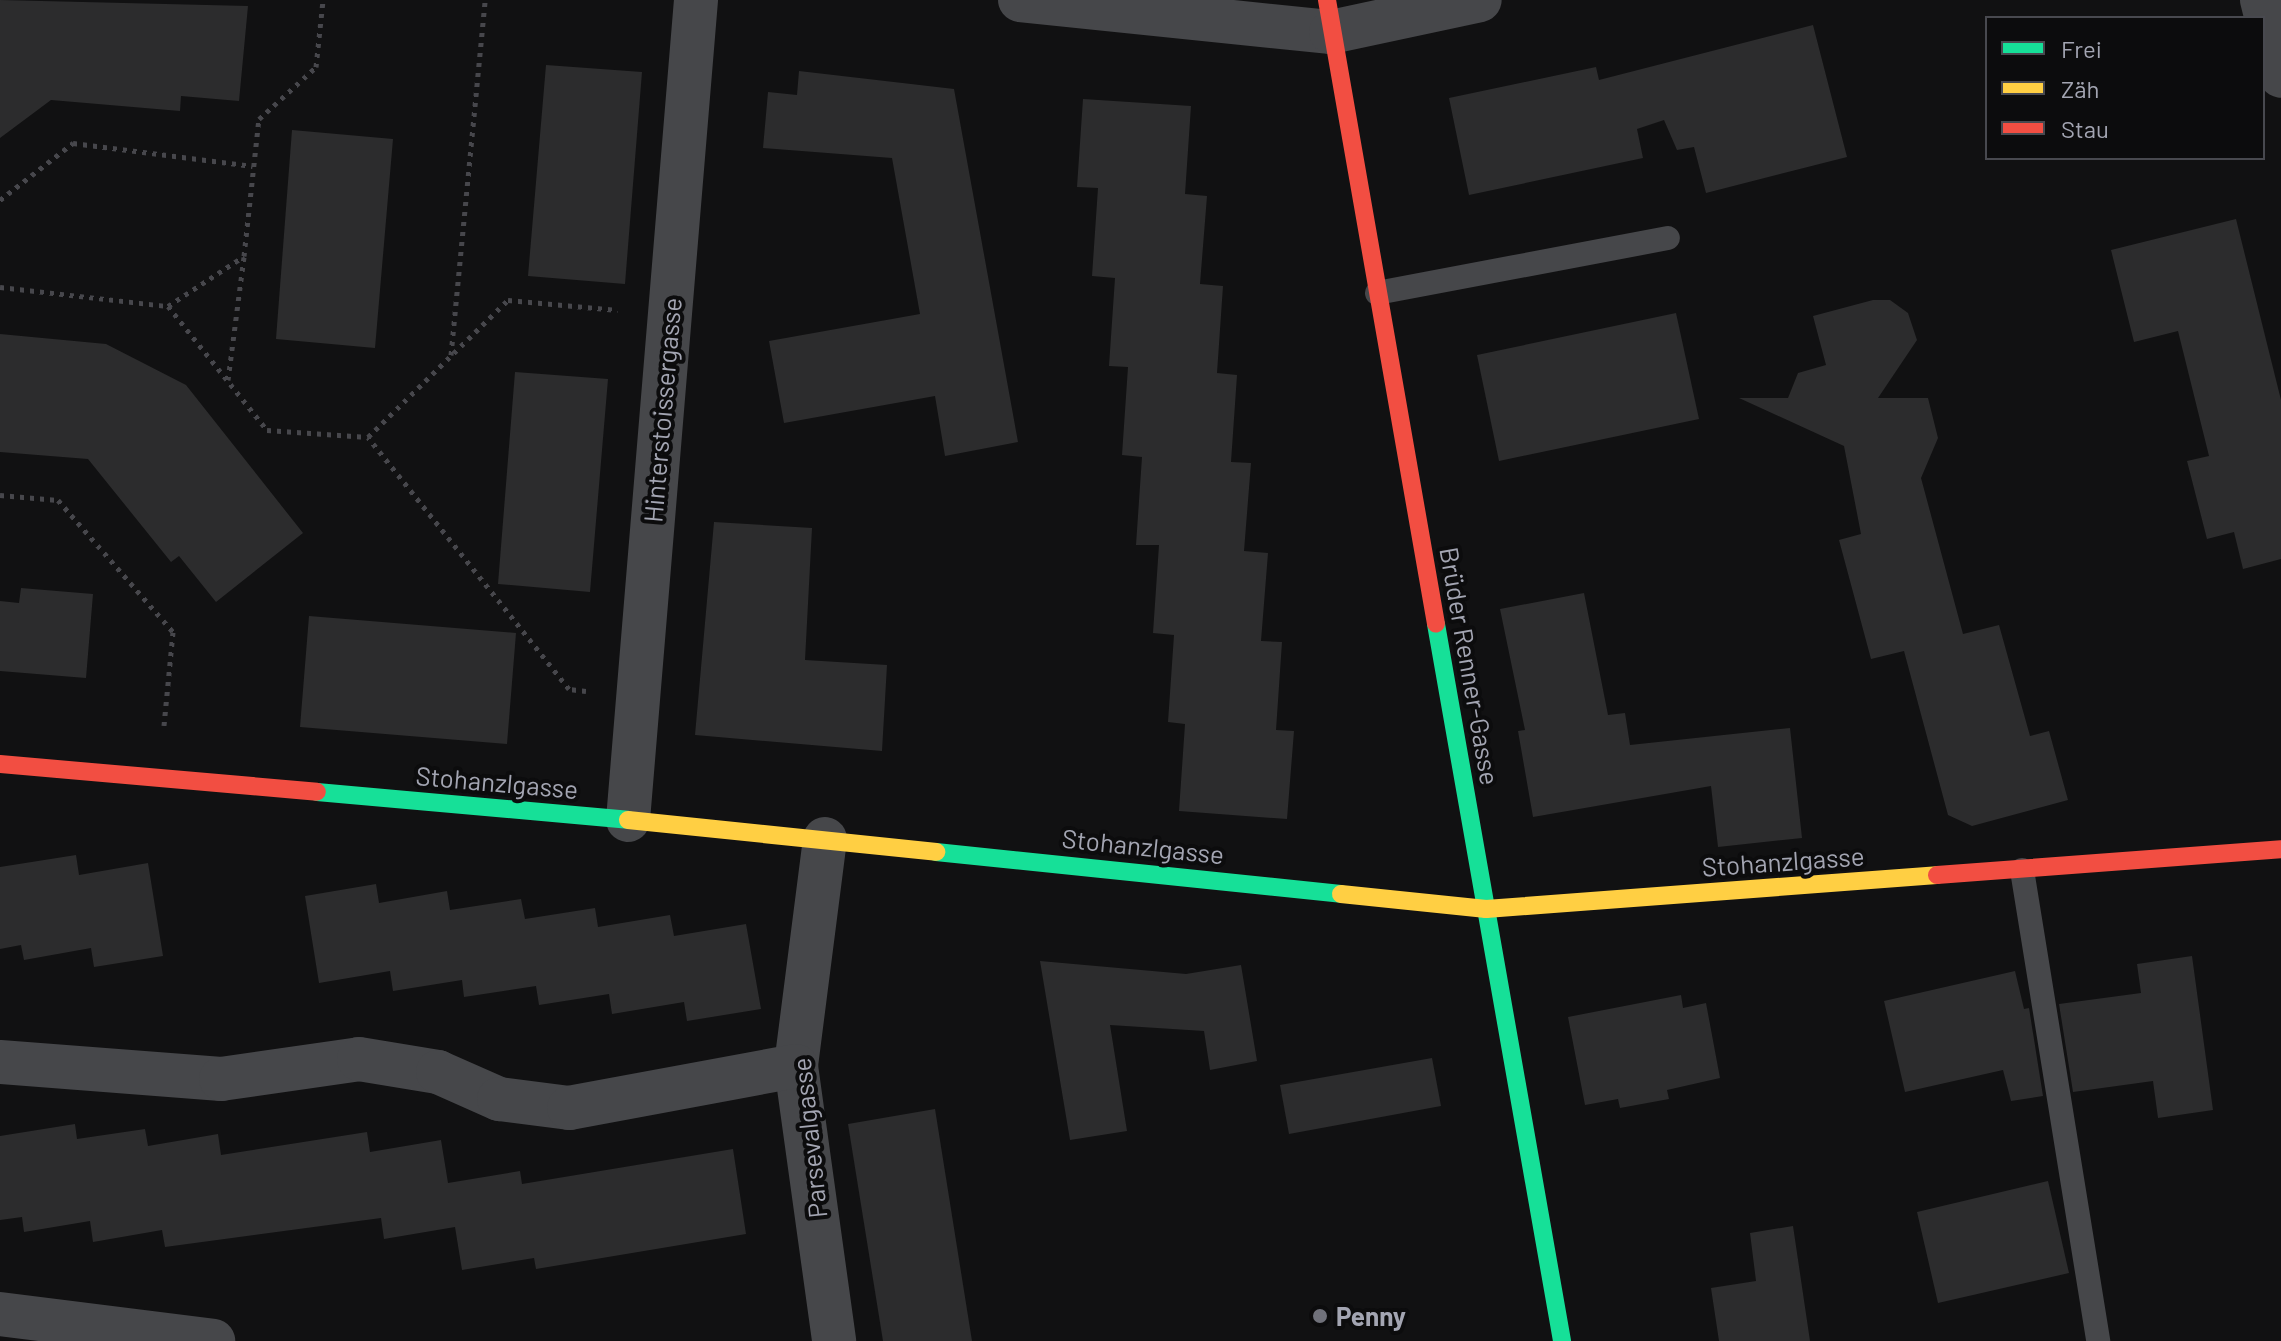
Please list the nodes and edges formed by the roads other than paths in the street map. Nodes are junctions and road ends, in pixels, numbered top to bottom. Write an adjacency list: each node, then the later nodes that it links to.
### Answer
1 (696, 0): 10 (street, Hinterstoissergasse)
2 (1020, 0): 5 (street)
3 (1480, 0): 5 (street)
4 (2262, 0): 6 (street)
5 (1329, 16): 8 (street, Brüder Renner-Gasse)
6 (2281, 76)
7 (1668, 238): 8 (lane)
8 (1377, 293): 14 (street, Brüder Renner-Gasse)
9 (0, 764): 10 (street, Stohanzlgasse)
10 (628, 820): 11 (street, Stohanzlgasse)
11 (825, 839): 14 (street, Stohanzlgasse); 16 (street, Parsevalgasse)
12 (2281, 849): 13 (street, Stohanzlgasse)
13 (2022, 870): 14 (street, Stohanzlgasse); 21 (lane)
14 (1486, 909): 20 (street, Brüder Renner-Gasse)
15 (0, 1062): 16 (street)
16 (796, 1066): 19 (street, Parsevalgasse)
17 (0, 1314): 18 (street)
18 (213, 1341)
19 (834, 1341)
20 (1562, 1341)
21 (2098, 1341)

